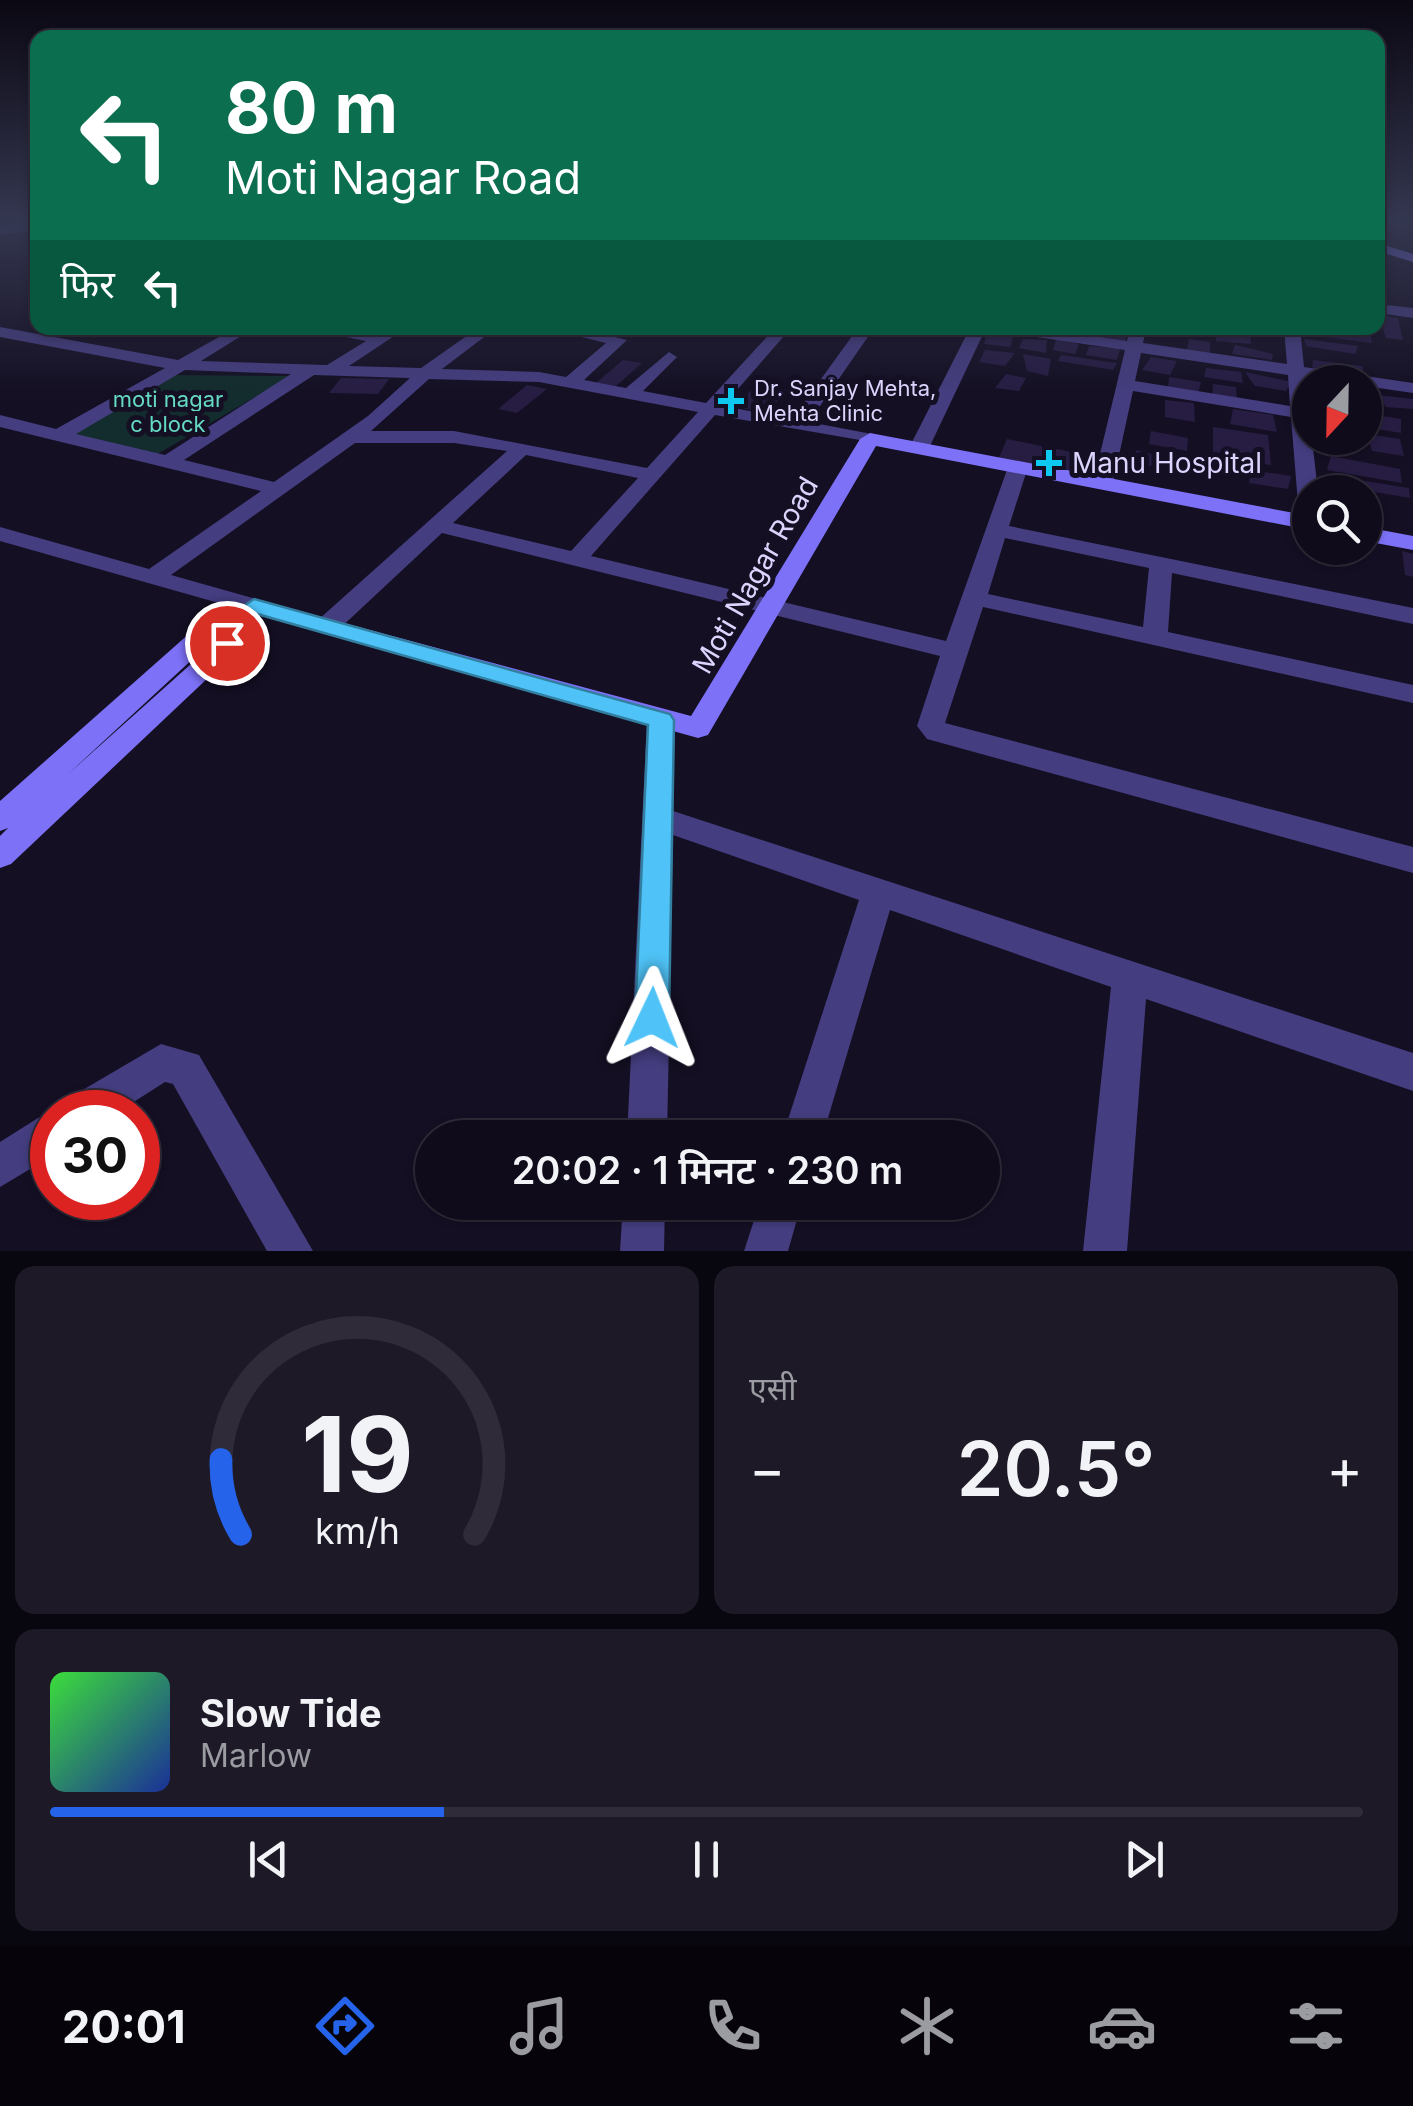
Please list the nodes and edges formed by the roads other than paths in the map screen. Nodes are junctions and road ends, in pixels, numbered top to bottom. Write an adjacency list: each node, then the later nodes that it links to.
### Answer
1 (1385, 310): 2 (street)
2 (1413, 313)
3 (0, 332): 18 (street)
4 (233, 335): 18 (street)
5 (363, 335): 15 (street)
6 (385, 335): 15 (street)
7 (478, 335): 22 (street)
8 (592, 335): 23 (street)
9 (777, 335): 28 (street)
10 (861, 335): 31 (street)
11 (975, 335): 36 (street)
12 (1108, 335): 14 (street)
13 (1293, 335): 17 (street)
14 (1136, 337): 19 (street); 25 (street)
15 (380, 338): 21 (street)
16 (669, 357): 27 (street)
17 (1296, 365)
18 (178, 366): 20 (street); 32 (street)
19 (1292, 369)
20 (309, 370): 21 (street); 37 (street)
21 (332, 370): 22 (street)
22 (426, 373): 23 (street); 33 (street)
23 (571, 382): 27 (street)
24 (1382, 383): 26 (street)
25 (1126, 384): 29 (street); 40 (street)
26 (1413, 388)
27 (631, 393): 28 (street)
28 (710, 408): 31 (street); 39 (street)
29 (1292, 412)
30 (0, 421): 32 (street)
31 (798, 425): 34 (street)
32 (60, 436): 37 (street)
33 (350, 438): 35 (street); 41 (street)
34 (870, 439): 36 (street); 52 (street, Moti Nagar Road)
35 (522, 448): 39 (street); 43 (street)
36 (920, 448): 38 (street)
37 (171, 460): 41 (street)
38 (1018, 467): 40 (street); 44 (street)
39 (652, 475): 48 (street)
40 (1104, 484): 42 (street)
41 (274, 488): 50 (street)
42 (1292, 517)
43 (434, 525): 48 (street); 55 (street)
44 (997, 530): 49 (street); 51 (street)
45 (0, 534): 50 (street, Moti Nagar Road)
46 (1382, 537): 47 (street)
47 (1413, 543)
48 (576, 560): 52 (street)
49 (1161, 564): 54 (street); 57 (street)
50 (150, 579): 53 (street, Moti Nagar Road)
51 (974, 598): 57 (street); 58 (street)
52 (770, 605): 58 (street); 60 (street, Moti Nagar Road)
53 (254, 606): 55 (street, Moti Nagar Road); 56 (street)
54 (1413, 616)
55 (328, 626): 60 (street, Moti Nagar Road)
56 (228, 627): 61 (street); 63 (street)
57 (1155, 637): 59 (street)
58 (954, 651): 64 (street)
59 (1413, 694)
60 (661, 720): 62 (street)
61 (0, 819)
62 (660, 820): 65 (street); 69 (street)
63 (0, 856)
64 (1413, 860)
65 (878, 894): 66 (street); 70 (street)
66 (1130, 980): 67 (street); 78 (street)
67 (1413, 1072)
68 (118, 1090): 75 (street)
69 (648, 1120)
70 (808, 1120)
71 (30, 1146): 72 (street)
72 (0, 1166)
73 (643, 1220): 76 (street)
74 (775, 1220): 77 (street)
75 (291, 1251)
76 (642, 1251)
77 (766, 1251)
78 (1105, 1251)

